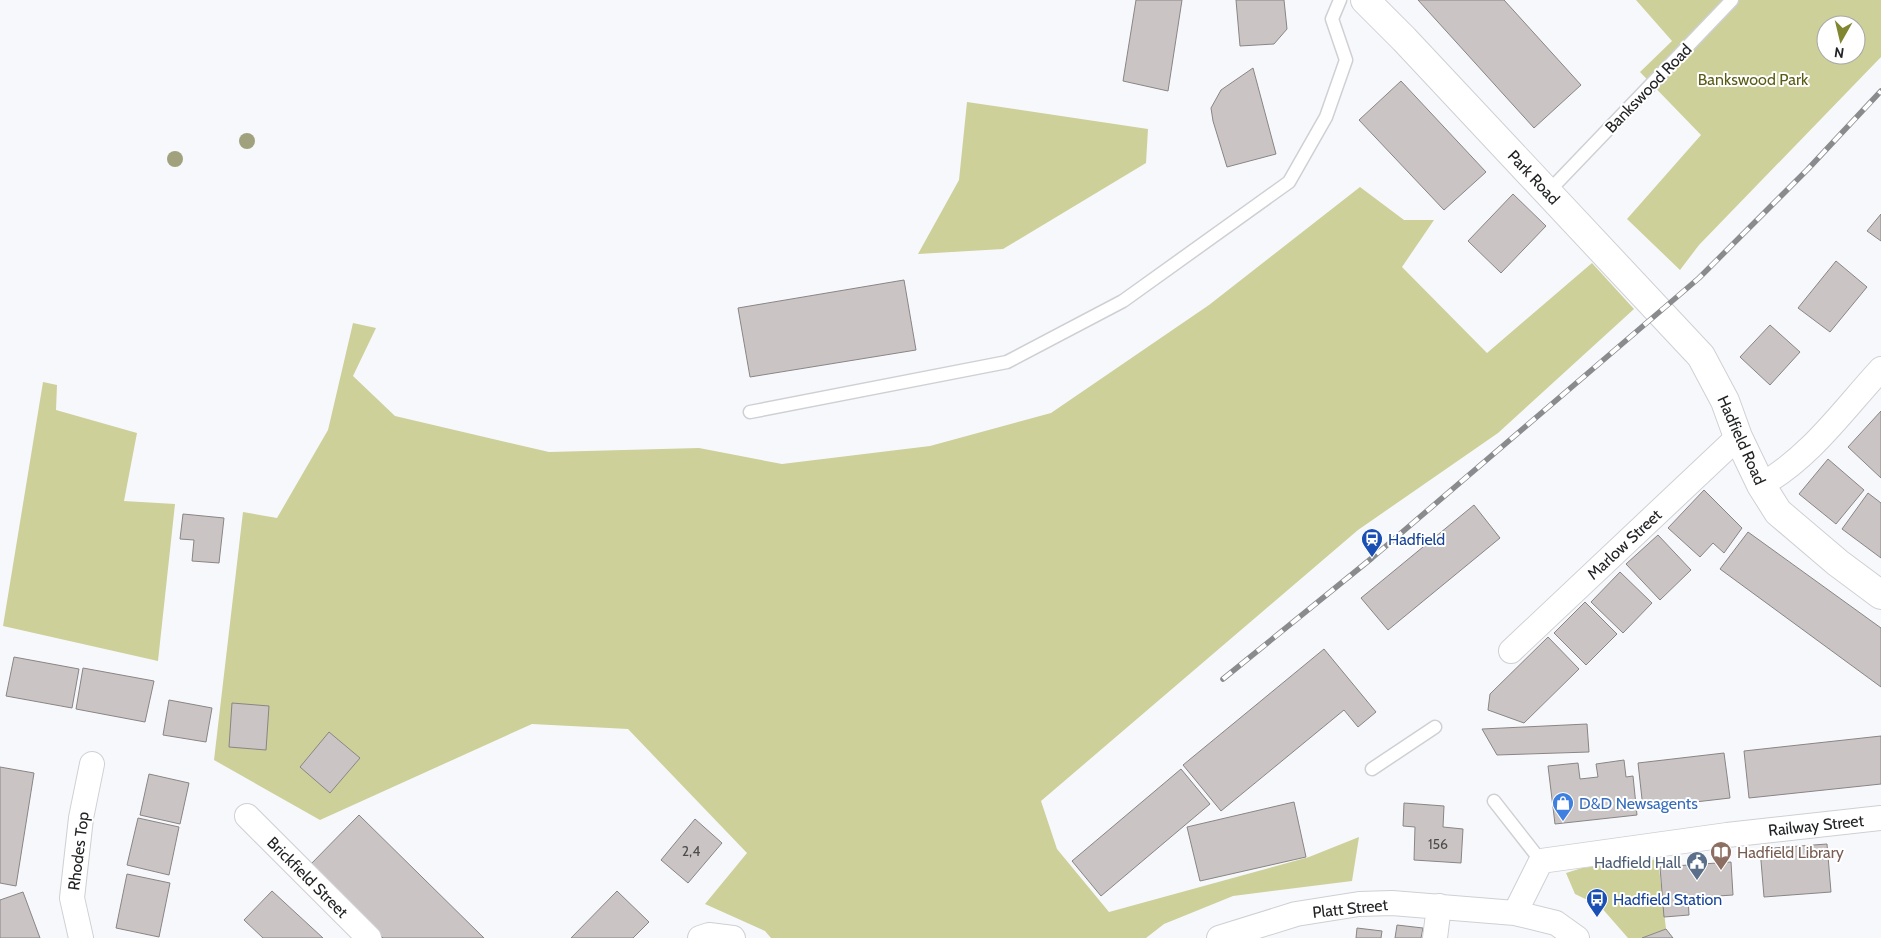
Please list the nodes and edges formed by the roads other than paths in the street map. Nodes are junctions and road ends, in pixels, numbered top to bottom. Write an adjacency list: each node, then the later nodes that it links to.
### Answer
1 (1340, 0): 7 (lane)
2 (1365, 0): 4 (street, Park Road)
3 (1732, 0): 4 (lane, Bankswood Road)
4 (1556, 184): 5 (street, Park Road)
5 (1701, 356): 8 (street, Hadfield Road)
6 (1881, 369): 9 (street)
7 (750, 412)
8 (1738, 437): 9 (street, Hadfield Road); 11 (street, Marlow Street)
9 (1761, 485): 10 (street, Hadfield Road)
10 (1881, 595)
11 (1511, 651)
12 (1435, 727): 14 (lane)
13 (92, 764): 21 (street, Rhodes Top)
14 (1372, 769)
15 (1494, 802): 18 (lane)
16 (247, 816): 22 (street, Brickfield Street)
17 (1881, 818): 18 (street, Railway Street)
18 (1541, 861): 20 (street)
19 (1439, 906): 20 (street, Platt Street); 25 (street, Platt Street); 26 (street)
20 (1516, 913): 27 (street, Platt Street)
21 (81, 938)
22 (369, 938)
23 (700, 938): 24 (street)
24 (733, 938)
25 (1219, 938)
26 (1435, 938)
27 (1578, 938)

